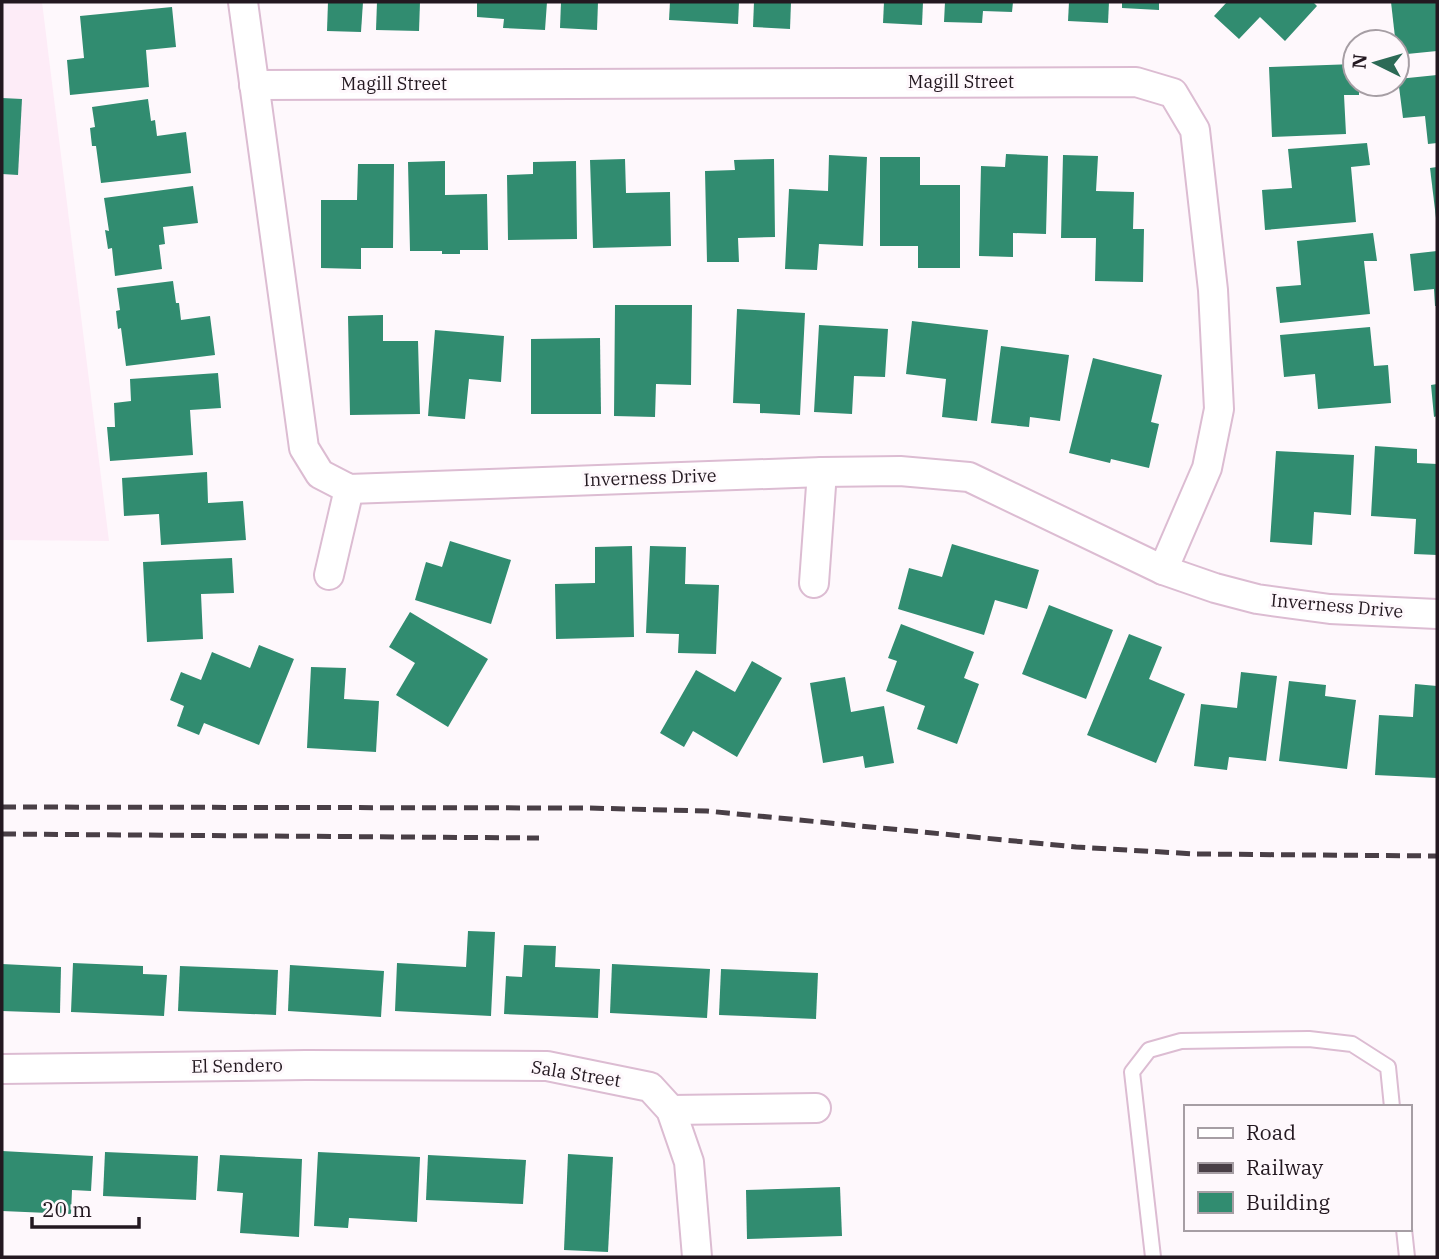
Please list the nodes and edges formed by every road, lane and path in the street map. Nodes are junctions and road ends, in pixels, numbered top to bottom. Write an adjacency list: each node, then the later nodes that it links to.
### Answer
1 (243, 2): 2 (street)
2 (254, 85): 4 (street); 5 (street, Magill Street)
3 (822, 472): 4 (street, Inverness Drive); 5 (street, Inverness Drive); 7 (street)
4 (349, 489): 6 (street)
5 (1163, 570): 8 (street, Inverness Drive)
6 (329, 575)
7 (814, 583)
8 (1437, 614)
9 (472, 1066): 10 (street, El Sendero); 13 (street, Sala Street)
10 (2, 1069)
11 (1392, 1105): 16 (lane)
12 (816, 1108): 13 (street)
13 (671, 1110): 15 (street, Sala Street)
14 (1404, 1231): 17 (lane)
15 (697, 1257)
16 (1153, 1257)
17 (1407, 1257)

